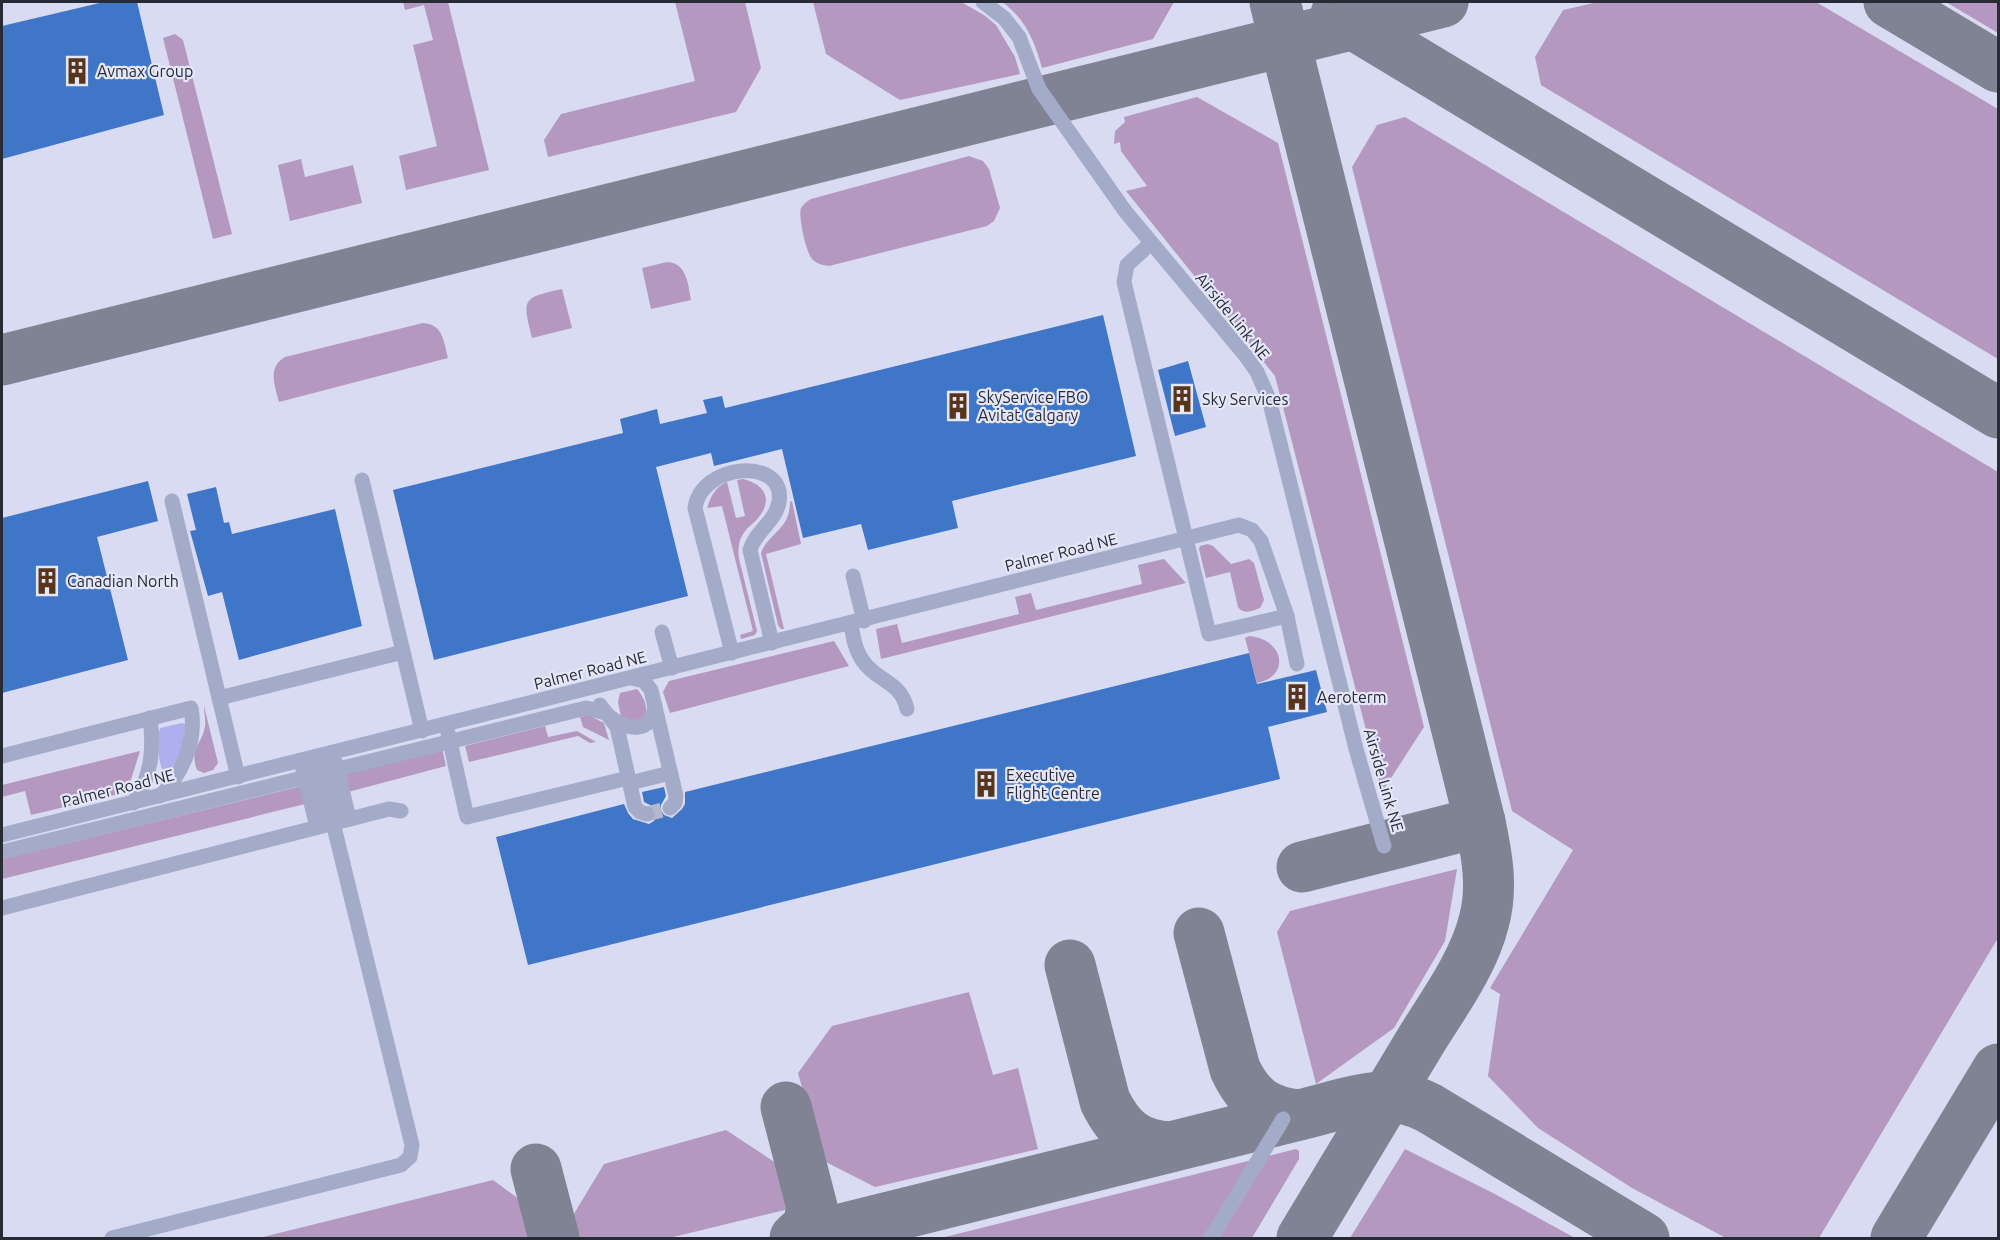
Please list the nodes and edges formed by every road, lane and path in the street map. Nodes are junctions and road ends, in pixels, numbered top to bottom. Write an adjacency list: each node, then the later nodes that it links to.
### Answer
1 (983, 2): 2 (street, Airside Link NE)
2 (1151, 243): 5 (street); 38 (street, Airside Link NE)
3 (362, 480): 11 (street)
4 (172, 501): 17 (street)
5 (1186, 538): 7 (street, Palmer Road NE); 7 (street); 8 (street, Palmer Road NE)
6 (853, 576): 8 (street)
7 (1287, 616): 13 (street, Palmer Road NE)
8 (857, 622): 10 (street, Palmer Road NE); 19 (street)
9 (662, 632): 14 (street)
10 (772, 643): 12 (street, Palmer Road NE); 12 (street)
11 (403, 652): 17 (street); 23 (street)
12 (732, 653): 14 (street, Palmer Road NE)
13 (1298, 664)
14 (672, 668): 15 (street, Palmer Road NE)
15 (632, 678): 16 (street, Palmer Road NE); 18 (street)
16 (573, 693): 20 (street); 22 (street, Palmer Road NE)
17 (219, 698): 29 (street)
18 (655, 705): 20 (street); 27 (street)
19 (906, 709)
20 (608, 715): 24 (street); 30 (street)
21 (150, 718): 25 (street); 31 (street); 32 (street)
22 (446, 725): 23 (street, Palmer Road NE); 24 (street)
23 (422, 731): 26 (street, Palmer Road NE)
24 (450, 743): 28 (street); 30 (street)
25 (2, 756)
26 (317, 758): 28 (street); 28 (street); 29 (street, Palmer Road NE)
27 (670, 773): 30 (street); 33 (street)
28 (321, 775): 36 (street); 36 (street); 39 (street)
29 (238, 777): 31 (street, Palmer Road NE)
30 (629, 780): 35 (street)
31 (160, 796): 32 (street, Palmer Road NE)
32 (133, 803): 37 (street, Palmer Road NE)
33 (670, 808)
34 (400, 811): 36 (street)
35 (646, 814)
36 (333, 823): 40 (street); 42 (street)
37 (2, 836)
38 (1384, 846)
39 (2, 852)
40 (2, 908)
41 (1283, 1119): 43 (street)
42 (112, 1239)
43 (1211, 1239)

